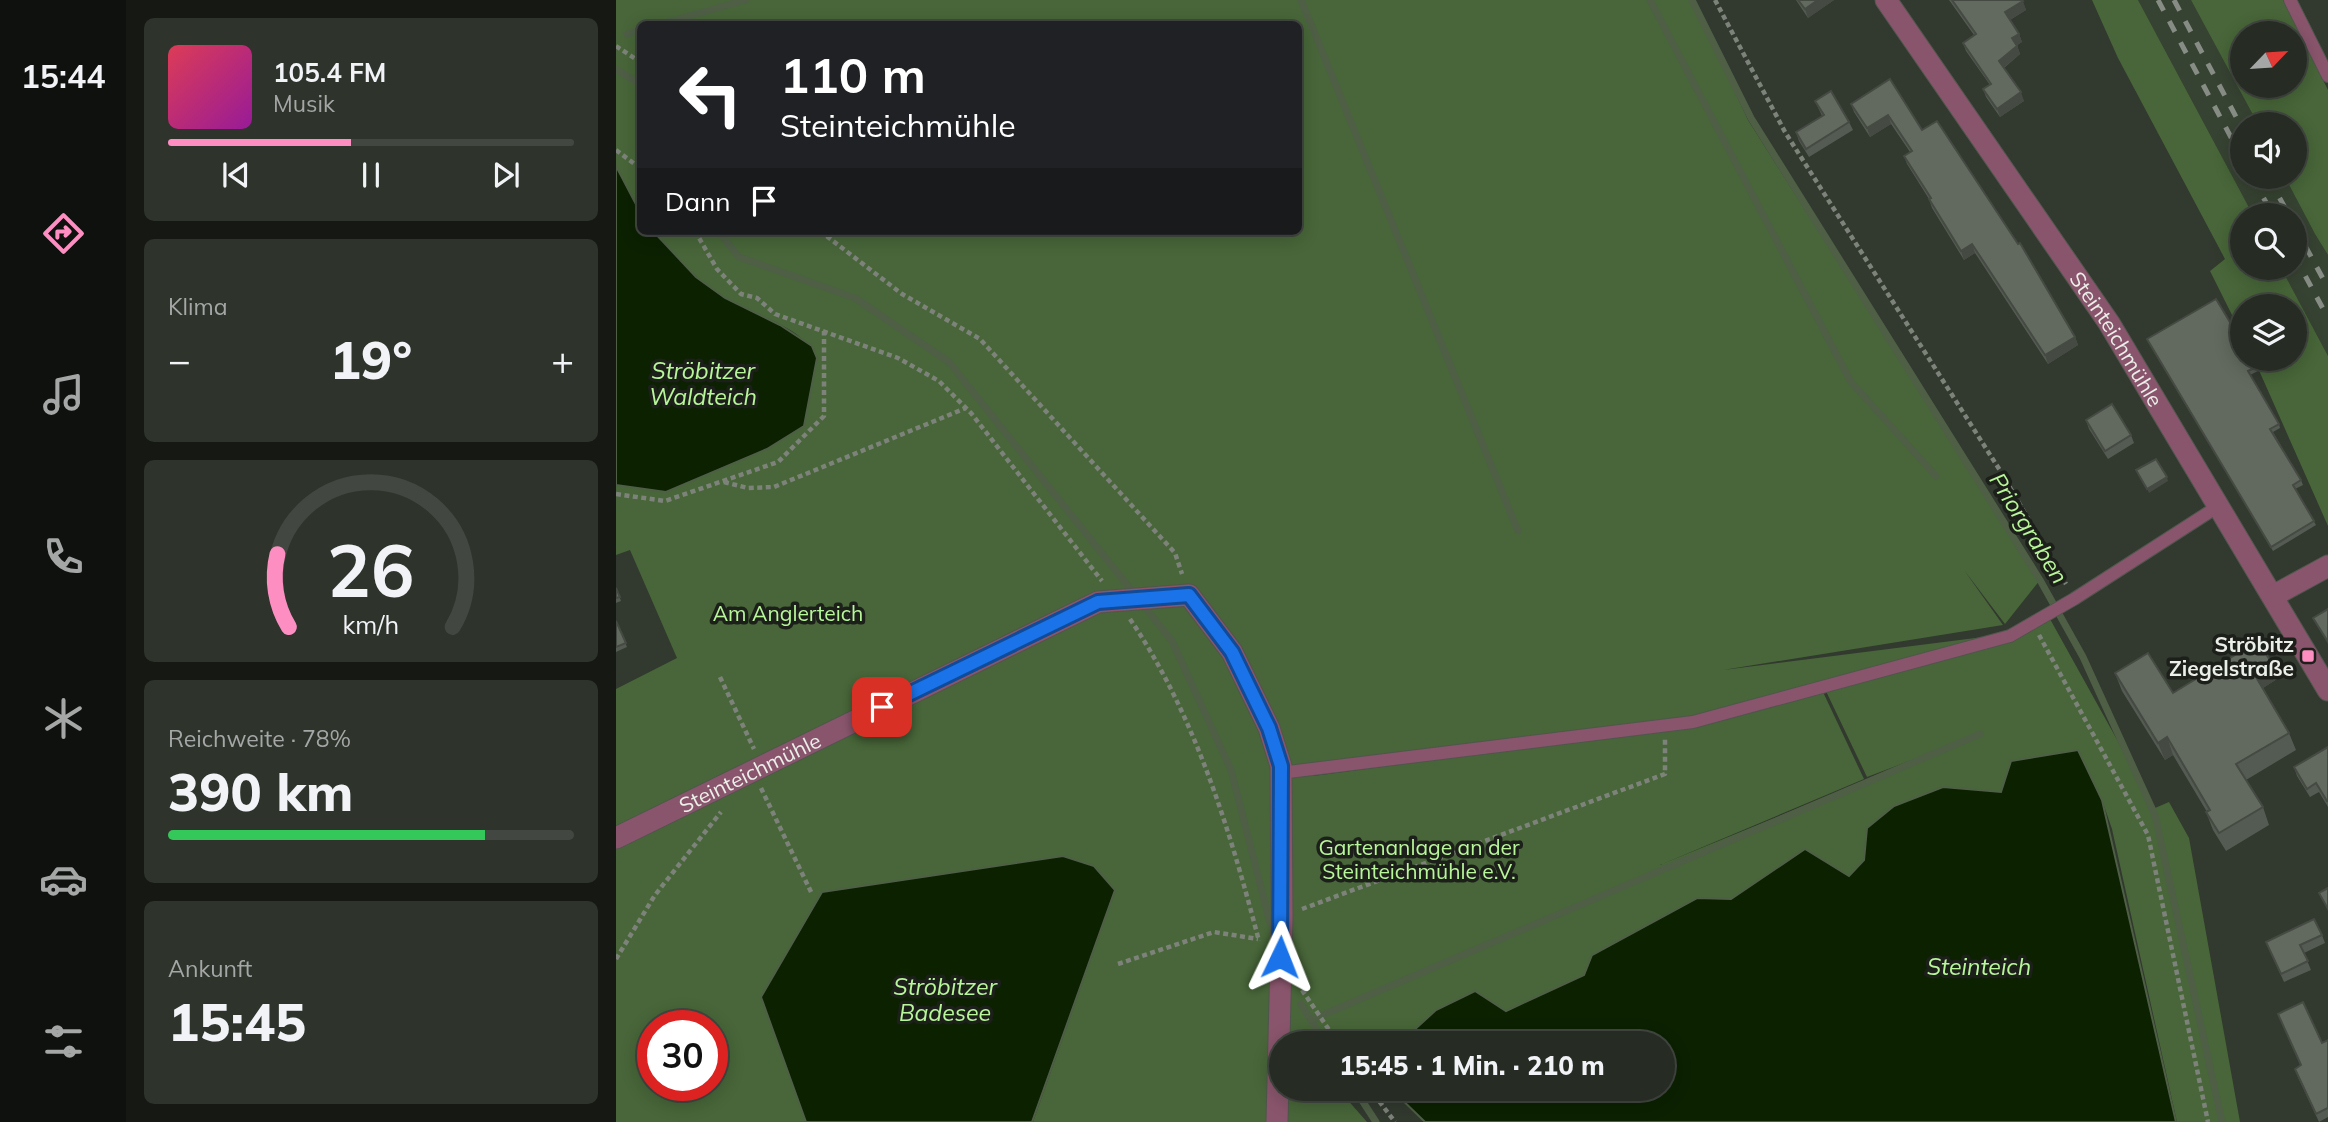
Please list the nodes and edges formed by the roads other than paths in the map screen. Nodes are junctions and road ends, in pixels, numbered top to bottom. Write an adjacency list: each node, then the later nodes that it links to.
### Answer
1 (1886, 0): 4 (street, Steinteichmühle)
2 (2290, 0): 3 (lane)
3 (2328, 76)
4 (2217, 507): 6 (street, Steinteichmühle); 8 (lane)
5 (2328, 566): 6 (street)
6 (2273, 596): 7 (street, Steinteichmühle)
7 (2328, 690)
8 (1280, 773): 9 (street, Steinteichmühle); 10 (street)
9 (616, 838)
10 (1278, 1122)

